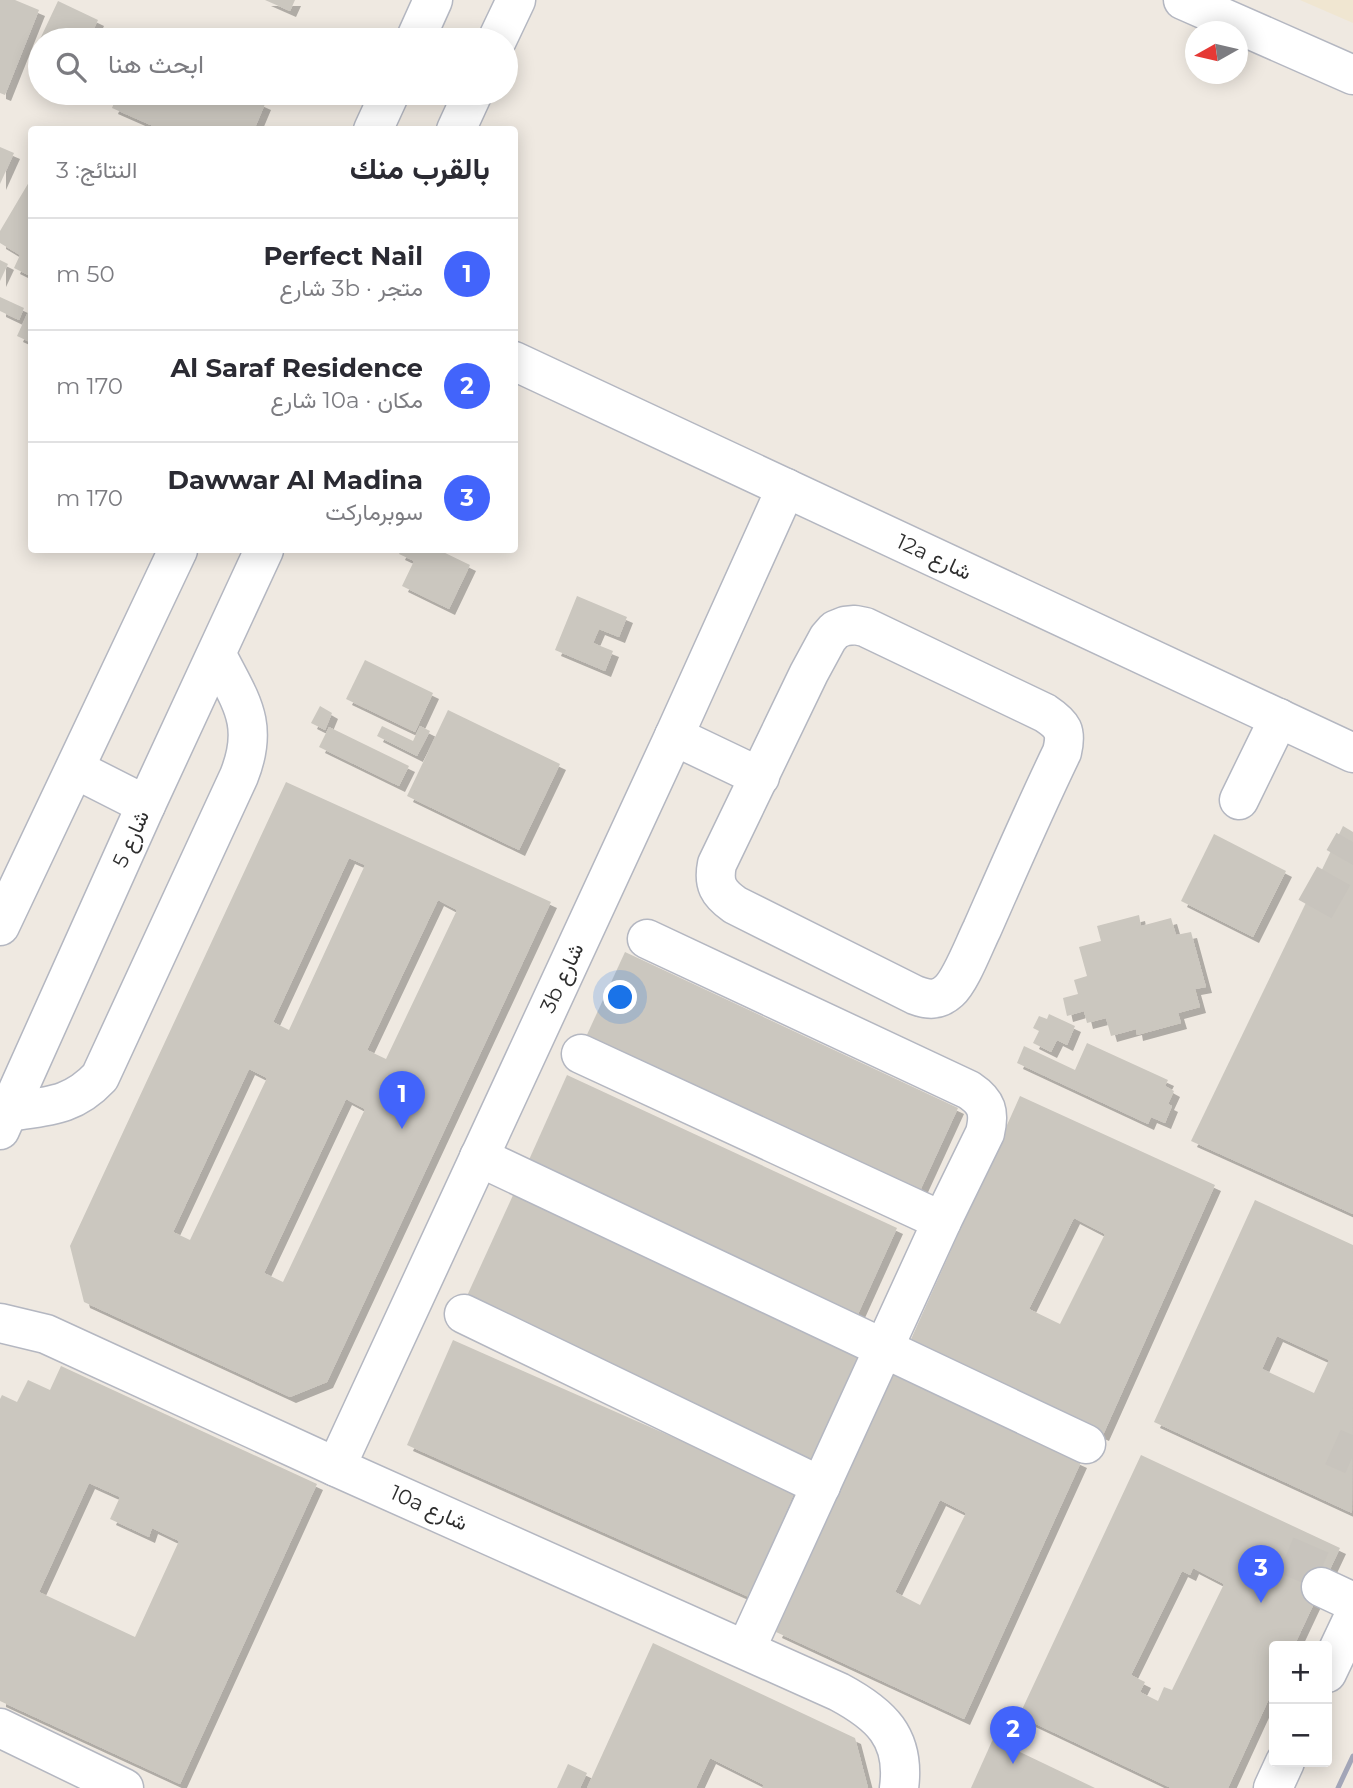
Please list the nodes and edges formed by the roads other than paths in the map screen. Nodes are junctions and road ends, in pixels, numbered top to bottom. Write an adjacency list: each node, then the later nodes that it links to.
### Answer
1 (433, 0): 4 (street)
2 (516, 0): 5 (street)
3 (1183, 0): 6 (street)
4 (420, 28)
5 (503, 28)
6 (1353, 75)
7 (384, 105): 9 (street)
8 (467, 105): 10 (street)
9 (375, 126)
10 (458, 126)
11 (518, 363): 12 (street, 12a شارع)
12 (786, 488): 16 (street, 12a شارع); 17 (street, 3b شارع)
13 (177, 553): 19 (street)
14 (263, 553): 15 (street, شارع 5)
15 (217, 655): 22 (street, شارع 5); 26 (street)
16 (1279, 718): 18 (street, 12a شارع); 21 (street)
17 (674, 736): 20 (street); 27 (street, 3b شارع)
18 (1353, 753)
19 (75, 769): 22 (street); 23 (street)
20 (760, 777): 20 (street)
21 (1238, 800)
22 (146, 805): 26 (street, شارع 5)
23 (0, 926)
24 (647, 939): 28 (street)
25 (581, 1054): 28 (street)
26 (4, 1121)
27 (480, 1157): 33 (street); 35 (street, 3b شارع)
28 (942, 1221): 33 (street)
29 (0, 1299): 32 (street, 10a شارع)
30 (464, 1314): 36 (street)
31 (0, 1323): 32 (street, 10a شارع)
32 (46, 1334): 35 (street, 10a شارع)
33 (884, 1347): 34 (street); 36 (street)
34 (1086, 1444)
35 (311, 1464): 38 (street, 10a شارع)
36 (821, 1486): 38 (street)
37 (1353, 1618): 39 (street)
38 (746, 1650): 40 (street, 10a شارع)
39 (1332, 1662)
40 (814, 1679): 44 (street, 10a شارع); 45 (street, 10a شارع)
41 (0, 1728): 43 (street)
42 (1283, 1767): 46 (street)
43 (124, 1788)
44 (899, 1788)
45 (913, 1788)
46 (1273, 1788)

